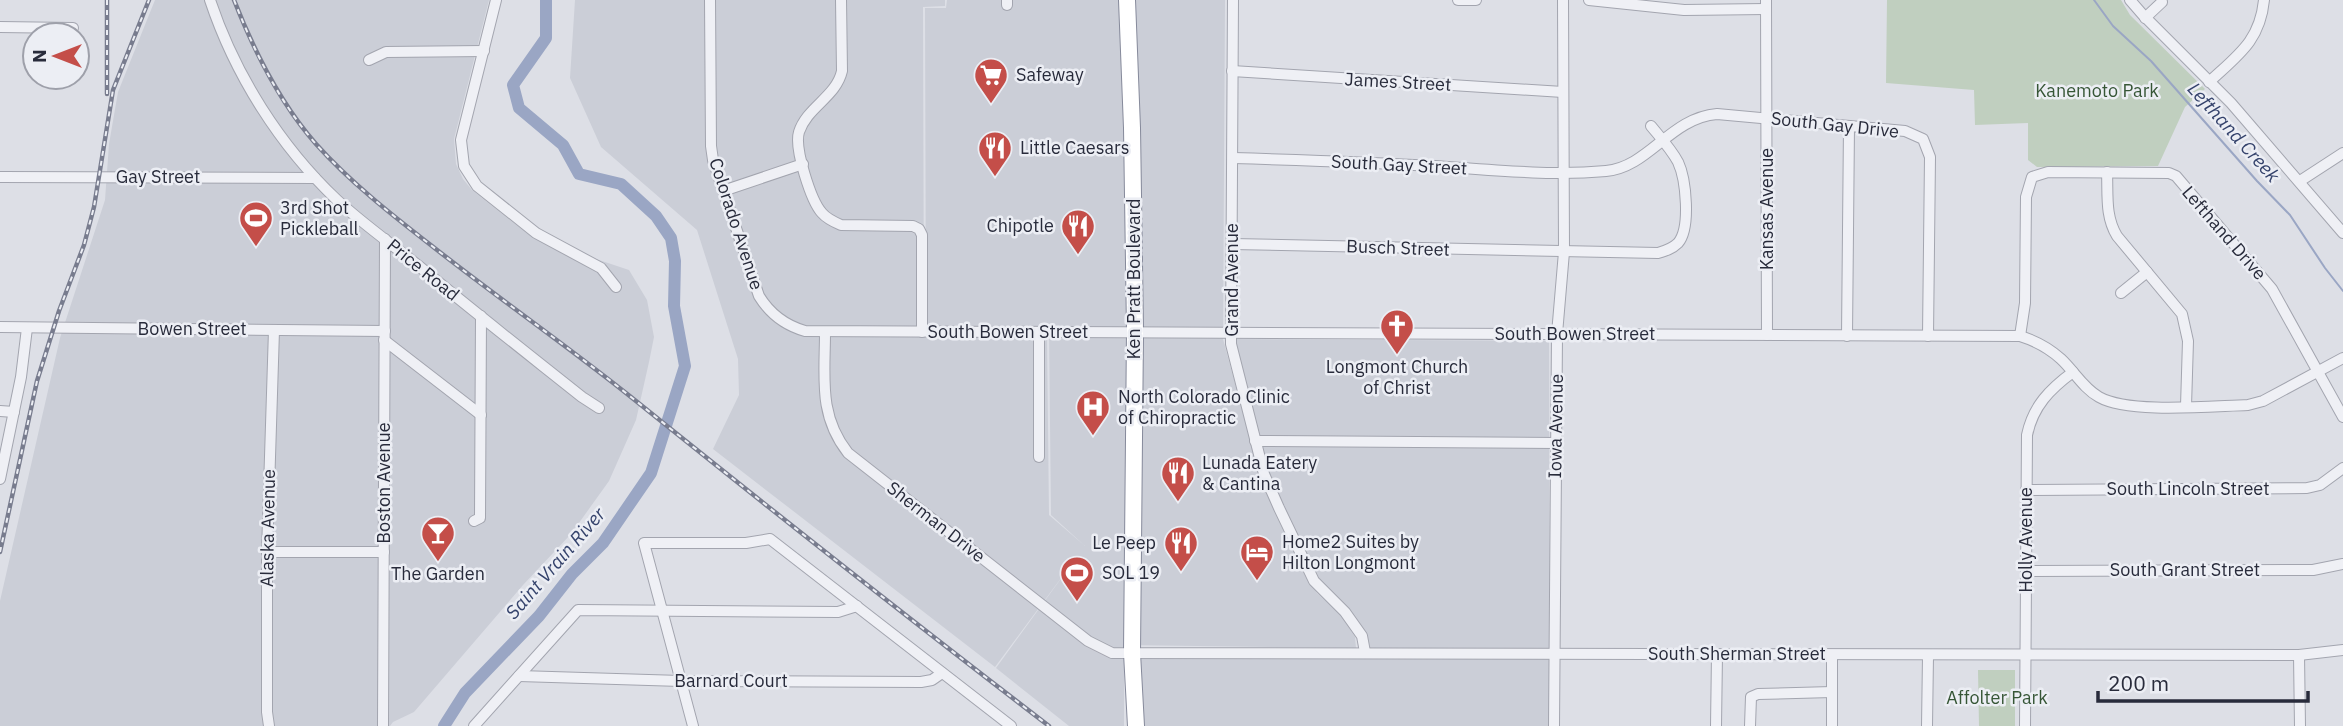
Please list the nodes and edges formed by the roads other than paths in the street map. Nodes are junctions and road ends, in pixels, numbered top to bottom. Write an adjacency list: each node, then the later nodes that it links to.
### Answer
1 (210, 0): 33 (street, Price Road)
2 (496, 0): 18 (street)
3 (710, 0): 35 (street, Colorado Avenue)
4 (841, 0): 29 (street)
5 (1127, 0): 49 (highway, Ken Pratt Boulevard)
6 (1233, 0): 20 (street, Grand Avenue)
7 (1458, 0): 8 (street)
8 (1476, 0)
9 (1563, 0): 22 (street, Iowa Avenue)
10 (1589, 0): 14 (street)
11 (2130, 0): 15 (street)
12 (2264, 0): 21 (street)
13 (2162, 2): 15 (street)
14 (1766, 5): 23 (street, Kansas Avenue)
15 (2145, 18): 21 (street)
16 (0, 27): 17 (street)
17 (21, 27)
18 (484, 51): 19 (street); 41 (street)
19 (369, 60)
20 (1232, 71): 22 (street, James Street); 28 (street, Grand Avenue)
21 (2209, 82): 34 (street)
22 (1563, 92): 30 (street, Iowa Avenue)
23 (1767, 118): 25 (street, South Gay Drive); 26 (street, South Gay Drive); 55 (street, Kansas Avenue)
24 (1651, 126): 26 (street, Busch Street)
25 (1849, 126): 56 (street); 57 (street, South Gay Drive)
26 (1662, 139): 30 (street, South Gay Drive); 39 (street, Busch Street)
27 (2343, 153): 34 (street)
28 (1233, 158): 30 (street, South Gay Street); 38 (street, Grand Avenue)
29 (803, 164): 35 (street); 48 (street)
30 (1564, 172): 39 (street, Iowa Avenue)
31 (2107, 172): 40 (street); 58 (street, Lefthand Drive); 61 (street, Lefthand Drive)
32 (0, 177): 33 (street, Gay Street)
33 (315, 178): 37 (street, Price Road)
34 (2300, 181): 36 (street)
35 (723, 191): 44 (street, Colorado Avenue)
36 (2343, 233)
37 (385, 239): 43 (street, Price Road); 54 (street, Boston Avenue)
38 (1232, 244): 39 (street, Busch Street); 52 (street, Grand Avenue)
39 (1564, 252): 53 (street, Iowa Avenue)
40 (2147, 272): 42 (street); 62 (street)
41 (616, 287)
42 (2121, 293)
43 (481, 316): 63 (street, Price Road); 66 (street)
44 (776, 317): 50 (street, South Bowen Street)
45 (0, 327): 46 (street, Bowen Street)
46 (27, 328): 47 (street, Bowen Street); 65 (street)
47 (274, 330): 54 (street, Bowen Street); 75 (street, Alaska Avenue)
48 (922, 331): 50 (street, South Bowen Street); 51 (street, South Bowen Street)
49 (1135, 331): 51 (street, South Bowen Street); 52 (street, South Bowen Street); 83 (highway, Ken Pratt Boulevard)
50 (825, 332): 83 (street, Sherman Drive)
51 (1039, 332): 70 (street)
52 (1231, 332): 53 (street, South Bowen Street); 68 (street, Grand Avenue)
53 (1557, 334): 55 (street, South Bowen Street); 69 (street, Iowa Avenue)
54 (385, 335): 66 (street); 76 (street, Boston Avenue)
55 (1767, 335): 56 (street, South Bowen Street)
56 (1847, 336): 57 (street, South Bowen Street)
57 (1928, 336): 58 (street, South Bowen Street)
58 (2020, 336): 60 (street, South Bowen Street)
59 (2343, 358): 61 (street, South Bowen Street)
60 (2073, 372): 62 (street, South Bowen Street); 73 (street, Holly Avenue)
61 (2318, 372): 62 (street, South Bowen Street); 67 (street, Lefthand Drive)
62 (2186, 406)
63 (599, 408)
64 (0, 411): 65 (street)
65 (14, 412): 72 (street)
66 (481, 415): 74 (street)
67 (2343, 417)
68 (1255, 441): 69 (street); 82 (street, Grand Avenue)
69 (1556, 443): 84 (street, Iowa Avenue)
70 (1039, 457)
71 (2343, 468): 73 (street, South Lincoln Street)
72 (0, 479)
73 (2026, 490): 78 (street, Holly Avenue)
74 (474, 521)
75 (267, 552): 76 (street); 94 (street, Alaska Avenue)
76 (384, 552): 95 (street, Boston Avenue)
77 (2343, 564): 78 (street, South Grant Street)
78 (2026, 571): 87 (street, Holly Avenue)
79 (857, 606): 80 (street); 80 (street); 90 (street)
80 (662, 611): 91 (street); 92 (street)
81 (2343, 650): 88 (street, South Sherman Street)
82 (1365, 652): 83 (street, South Sherman Street); 84 (street, South Sherman Street)
83 (1132, 653): 99 (highway, Ken Pratt Boulevard)
84 (1554, 653): 85 (street, South Sherman Street); 100 (street, Iowa Avenue)
85 (1717, 654): 86 (street, South Sherman Street); 101 (street)
86 (1832, 655): 89 (street, South Sherman Street); 93 (street)
87 (2026, 655): 88 (street, South Sherman Street); 89 (street, South Sherman Street); 105 (street, Holly Avenue)
88 (2299, 655): 106 (street)
89 (1928, 656): 104 (street)
90 (942, 673): 92 (street, Barnard Court); 98 (street)
91 (519, 676): 92 (street, Barnard Court); 96 (street)
92 (681, 681): 97 (street)
93 (1832, 692): 102 (street); 103 (street)
94 (269, 726)
95 (383, 726)
96 (474, 726)
97 (694, 726)
98 (1011, 726)
99 (1136, 726)
100 (1554, 726)
101 (1716, 726)
102 (1750, 726)
103 (1832, 726)
104 (1927, 726)
105 (2025, 726)
106 (2300, 726)

